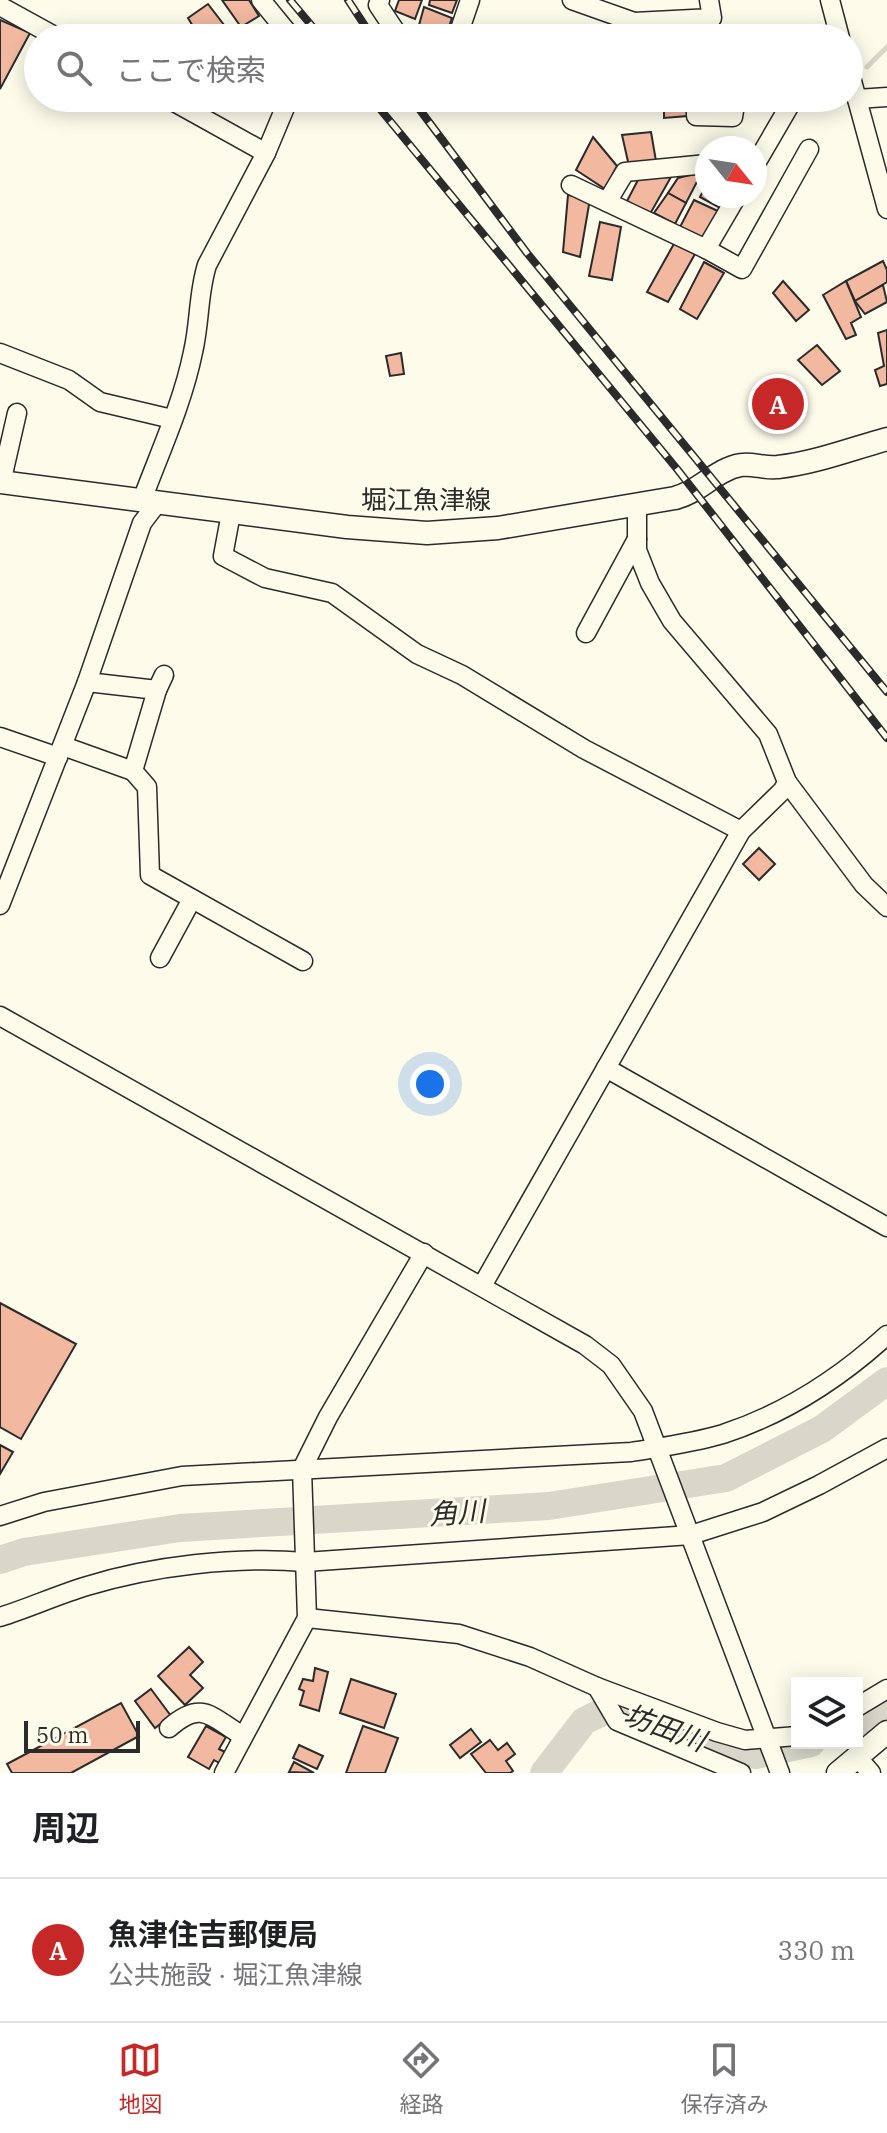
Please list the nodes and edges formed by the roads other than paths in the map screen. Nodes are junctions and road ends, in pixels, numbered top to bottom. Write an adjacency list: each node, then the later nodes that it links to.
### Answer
1 (261, 0): 9 (street)
2 (380, 0): 10 (street)
3 (470, 0): 11 (street)
4 (572, 0): 12 (street)
5 (709, 0): 13 (street)
6 (830, 0): 14 (street)
7 (0, 6): 8 (street)
8 (33, 24)
9 (281, 24)
10 (391, 24)
11 (462, 24)
12 (619, 24)
13 (672, 24)
14 (836, 24)
15 (863, 88): 16 (street)
16 (887, 97)
17 (192, 112): 25 (street)
18 (283, 112): 25 (street)
19 (696, 112): 20 (street)
20 (734, 112)
21 (786, 112): 23 (street)
22 (860, 112): 30 (street)
23 (767, 143)
24 (809, 149): 31 (street)
25 (266, 153): 34 (street)
26 (695, 165): 28 (street)
27 (571, 185): 28 (street)
28 (607, 202): 31 (street)
29 (730, 208): 31 (street)
30 (887, 209)
31 (706, 249)
32 (0, 353): 34 (street)
33 (17, 413): 36 (street)
34 (172, 419): 37 (street)
35 (887, 439): 38 (main road, 堀江魚津線)
36 (0, 482): 37 (main road, 堀江魚津線)
37 (150, 501): 39 (main road, 堀江魚津線); 42 (street)
38 (637, 504): 39 (main road, 堀江魚津線); 40 (street)
39 (231, 513): 47 (street)
40 (637, 539): 41 (street); 46 (street)
41 (586, 633)
42 (87, 682): 44 (street); 45 (street)
43 (0, 737): 44 (street)
44 (61, 752): 45 (street); 49 (street)
45 (133, 771): 48 (street)
46 (787, 782): 47 (street); 50 (street)
47 (741, 831): 54 (street)
48 (192, 899): 51 (street); 52 (street)
49 (0, 905)
50 (887, 907)
51 (160, 958)
52 (303, 961)
53 (0, 1016): 56 (street)
54 (606, 1068): 55 (street); 57 (street)
55 (887, 1227)
56 (424, 1253): 57 (street); 61 (street)
57 (482, 1286): 60 (street)
58 (887, 1335): 60 (street)
59 (887, 1448): 63 (street)
60 (658, 1450): 61 (street); 63 (street)
61 (301, 1474): 62 (street); 64 (street)
62 (0, 1516)
63 (690, 1533): 64 (street); 74 (street)
64 (305, 1560): 65 (street); 66 (street)
65 (0, 1617)
66 (307, 1618): 67 (street); 72 (street)
67 (597, 1687): 74 (street); 78 (street)
68 (887, 1689): 69 (street)
69 (863, 1703)
70 (169, 1728): 72 (street)
71 (887, 1732): 75 (main road)
72 (243, 1736): 77 (street)
73 (791, 1737): 74 (street)
74 (769, 1742): 76 (street)
75 (864, 1765): 79 (main road)
76 (779, 1771)
77 (224, 1773)
78 (741, 1773)
79 (838, 1773)

